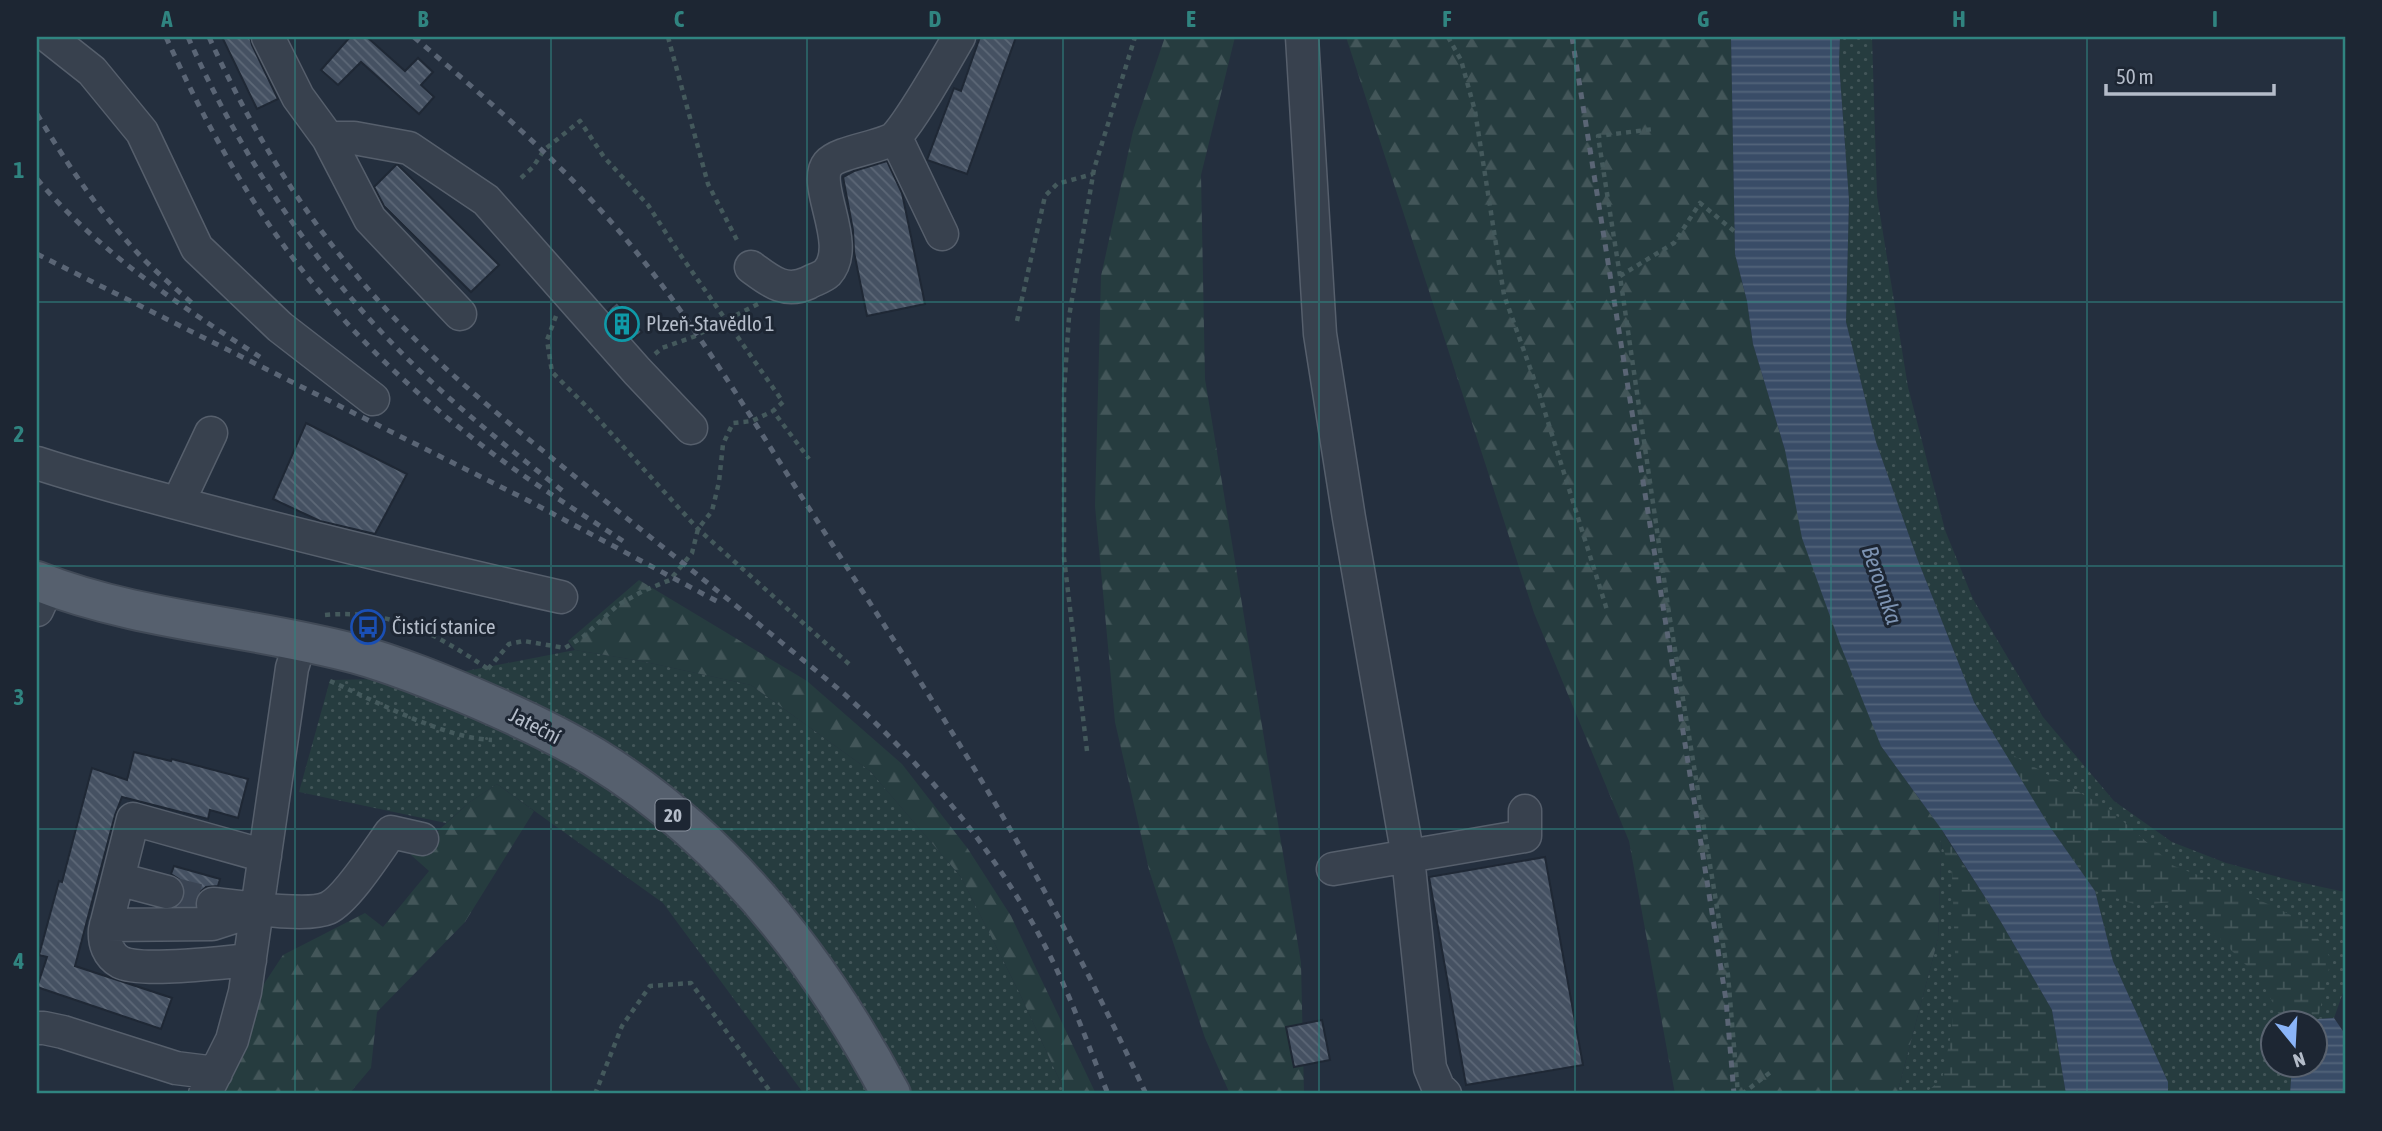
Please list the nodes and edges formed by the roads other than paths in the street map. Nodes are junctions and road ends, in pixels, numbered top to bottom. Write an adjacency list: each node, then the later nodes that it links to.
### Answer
1 (49, 37): 10 (lane)
2 (268, 37): 5 (lane)
3 (959, 37): 6 (lane)
4 (1302, 37): 21 (lane)
5 (328, 138): 9 (lane); 11 (lane)
6 (896, 138): 7 (lane); 8 (lane)
7 (942, 234)
8 (751, 267)
9 (460, 314)
10 (373, 399)
11 (691, 428)
12 (211, 433): 14 (lane)
13 (37, 463): 14 (lane)
14 (178, 503): 16 (lane)
15 (40, 592): 17 (main road, Jateční / 20)
16 (561, 597)
17 (296, 655): 20 (lane); 31 (main road, Jateční / 20)
18 (1525, 811): 21 (lane)
19 (422, 839): 26 (lane)
20 (265, 856): 23 (lane); 26 (lane)
21 (1408, 857): 22 (lane); 32 (lane)
22 (1333, 869)
23 (118, 879): 24 (lane); 27 (lane)
24 (167, 892)
25 (213, 904): 26 (lane)
26 (257, 908): 27 (lane); 28 (lane)
27 (106, 925): 28 (lane)
28 (250, 960): 30 (lane)
29 (37, 1028): 30 (lane)
30 (211, 1083)
31 (891, 1094)
32 (1445, 1094)

